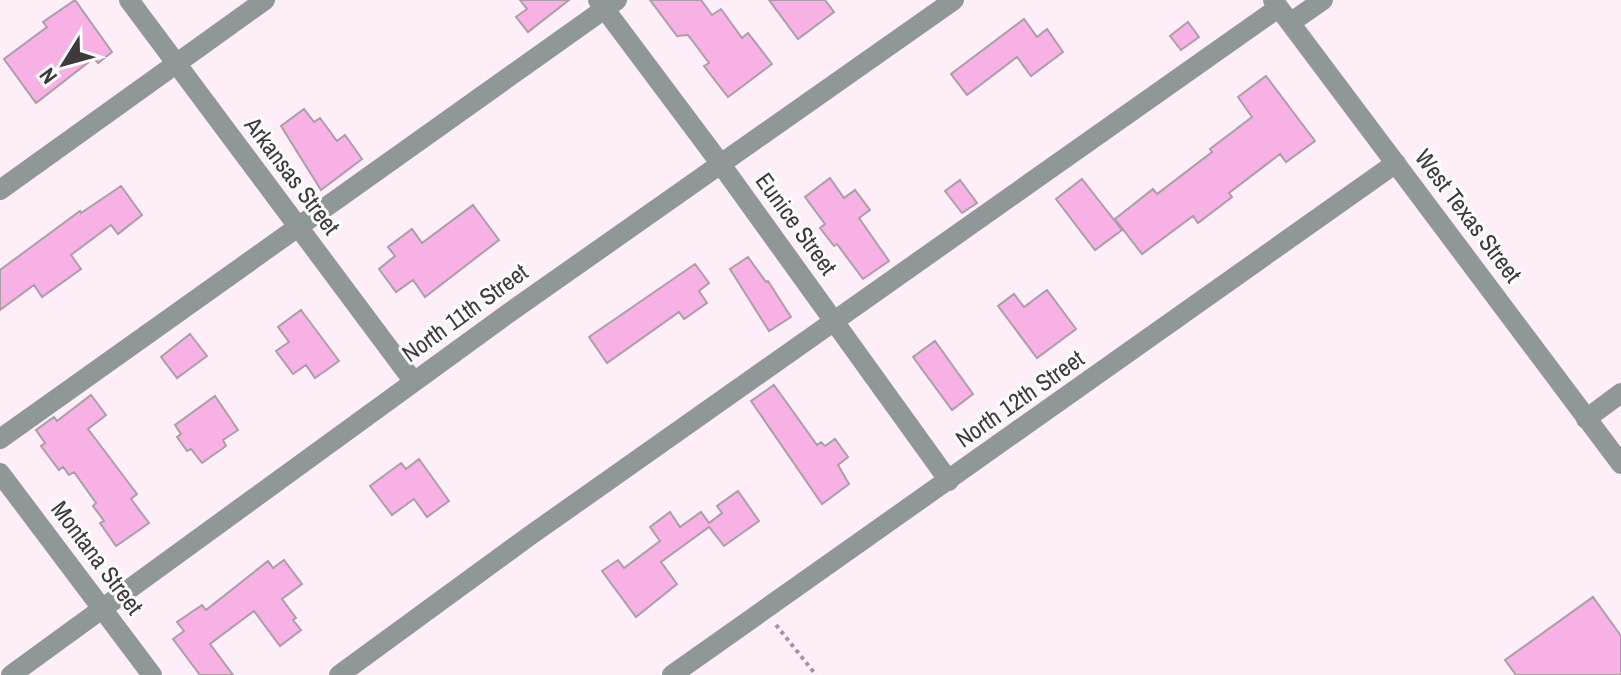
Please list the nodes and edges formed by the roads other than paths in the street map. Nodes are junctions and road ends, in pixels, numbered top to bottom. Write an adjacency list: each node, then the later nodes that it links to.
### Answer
1 (129, 0): 7 (street, Arkansas Street)
2 (265, 0): 7 (street)
3 (954, 0): 8 (street, North 11th Street)
4 (1323, 0): 6 (street)
5 (607, 3): 8 (street, Eunice Street); 11 (street)
6 (1280, 10): 9 (street, West Texas Street); 12 (street)
7 (176, 63): 10 (street); 11 (street, Arkansas Street)
8 (720, 163): 12 (street, Eunice Street); 13 (street, North 11th Street)
9 (1396, 163): 15 (street, West Texas Street); 19 (street, North 12th Street)
10 (0, 190)
11 (297, 226): 13 (street, Arkansas Street); 16 (street)
12 (835, 323): 19 (street, Eunice Street); 23 (street)
13 (414, 382): 20 (street, North 11th Street)
14 (1621, 393): 15 (street)
15 (1586, 419): 17 (street, West Texas Street)
16 (0, 439)
17 (1621, 464)
18 (0, 473): 20 (street, Montana Street)
19 (949, 481): 24 (street, North 12th Street)
20 (104, 610): 21 (street, North 11th Street); 22 (street, Montana Street)
21 (11, 675)
22 (152, 675)
23 (339, 675)
24 (672, 675)

